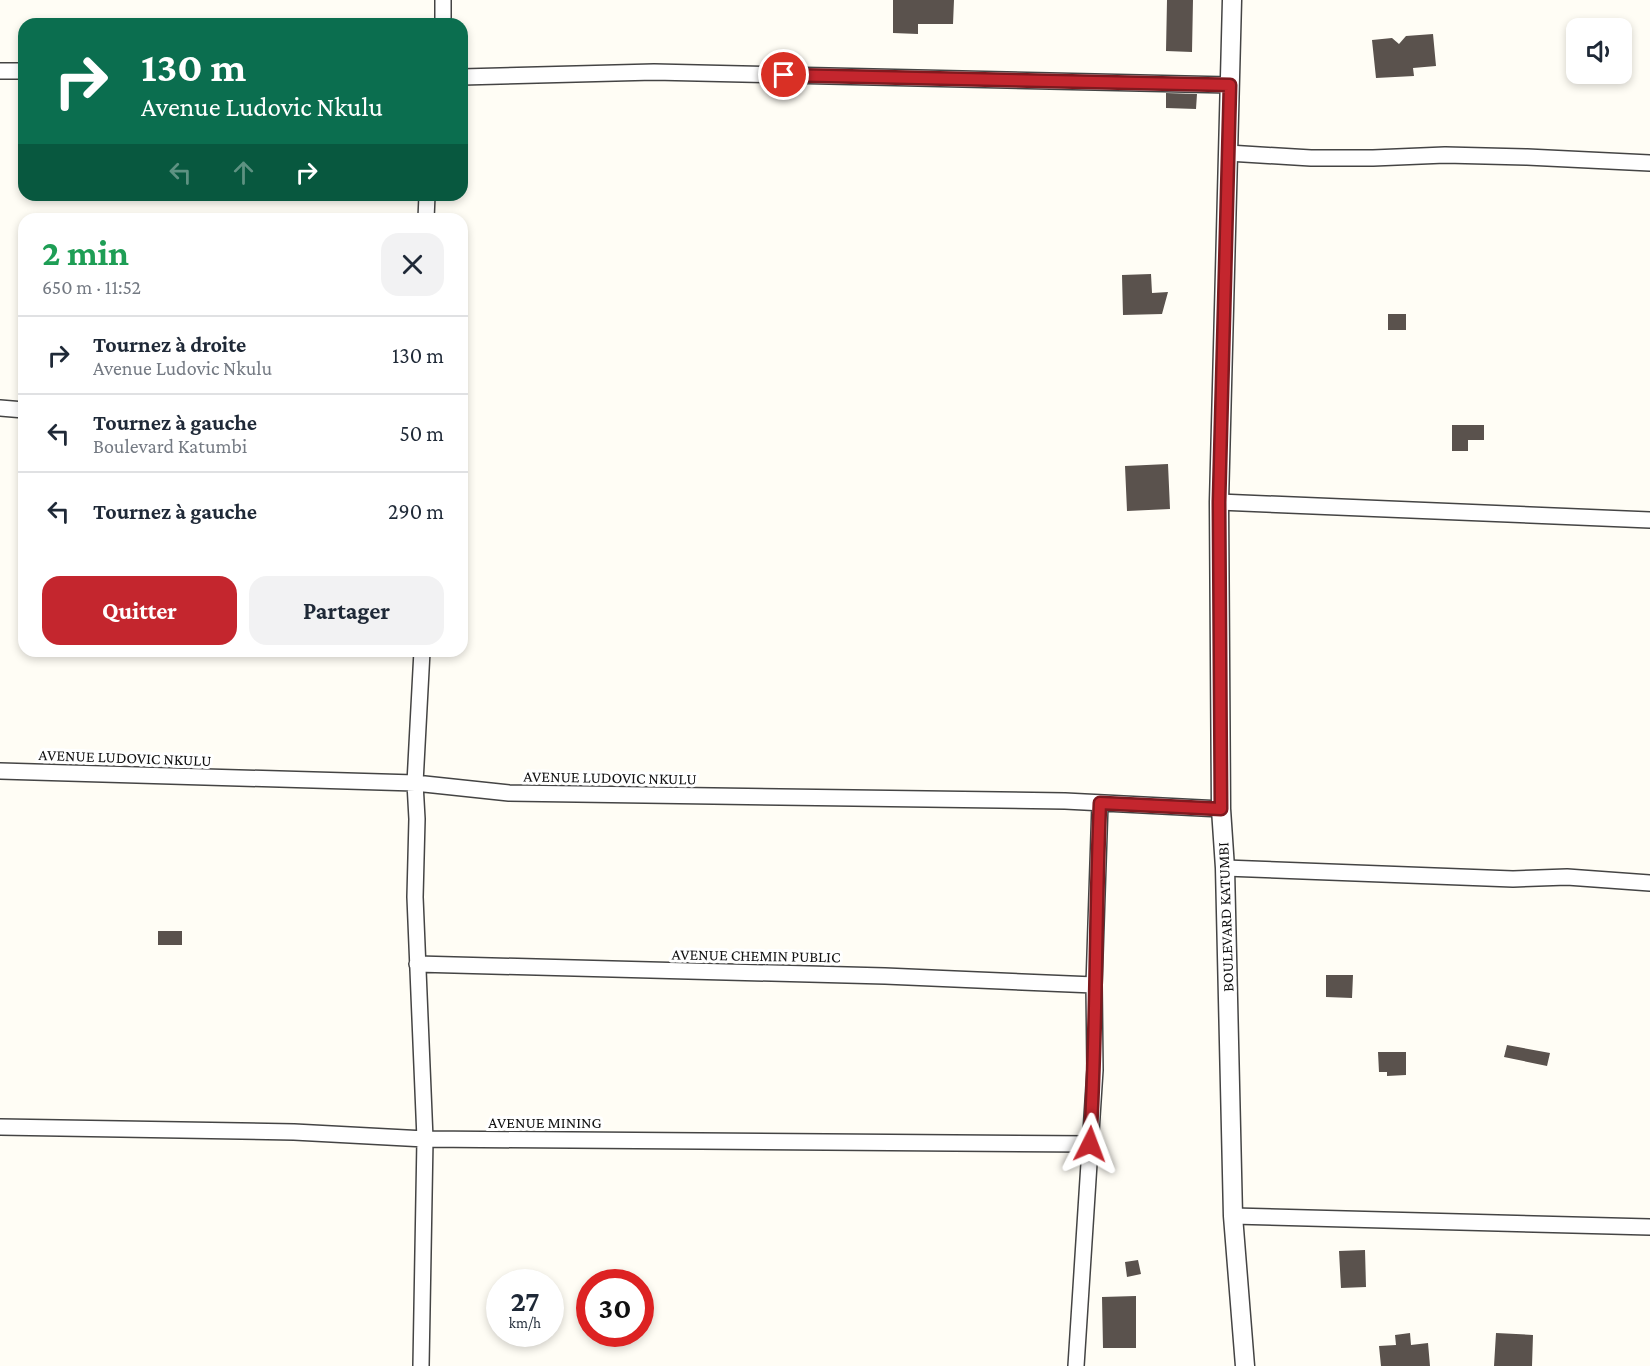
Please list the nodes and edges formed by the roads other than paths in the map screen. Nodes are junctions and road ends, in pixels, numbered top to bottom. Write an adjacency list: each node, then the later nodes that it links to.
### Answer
1 (443, 0): 3 (street)
2 (1232, 0): 7 (street, BOULEVARD KATUMBI)
3 (443, 18)
4 (0, 71): 5 (street)
5 (18, 71)
6 (468, 77): 7 (street)
7 (1230, 85): 8 (street, BOULEVARD KATUMBI)
8 (1228, 153): 9 (street); 12 (street, BOULEVARD KATUMBI)
9 (1650, 163)
10 (0, 408): 11 (street)
11 (18, 410)
12 (1219, 502): 13 (street); 18 (street, BOULEVARD KATUMBI)
13 (1650, 520)
14 (422, 657): 16 (street)
15 (0, 771): 16 (street, AVENUE LUDOVIC NKULU)
16 (415, 783): 17 (street, AVENUE LUDOVIC NKULU); 21 (street)
17 (1100, 803): 18 (street, AVENUE LUDOVIC NKULU); 22 (street)
18 (1221, 809): 19 (street, BOULEVARD KATUMBI)
19 (1225, 868): 20 (street); 26 (street, BOULEVARD KATUMBI)
20 (1650, 883)
21 (417, 964): 22 (street, AVENUE CHEMIN PUBLIC); 24 (street)
22 (1094, 985): 25 (street)
23 (0, 1127): 24 (street, AVENUE MINING)
24 (424, 1139): 25 (street, AVENUE MINING); 28 (street)
25 (1090, 1144): 29 (street)
26 (1233, 1216): 27 (street); 30 (street, BOULEVARD KATUMBI)
27 (1650, 1227)
28 (421, 1366)
29 (1076, 1366)
30 (1245, 1366)

